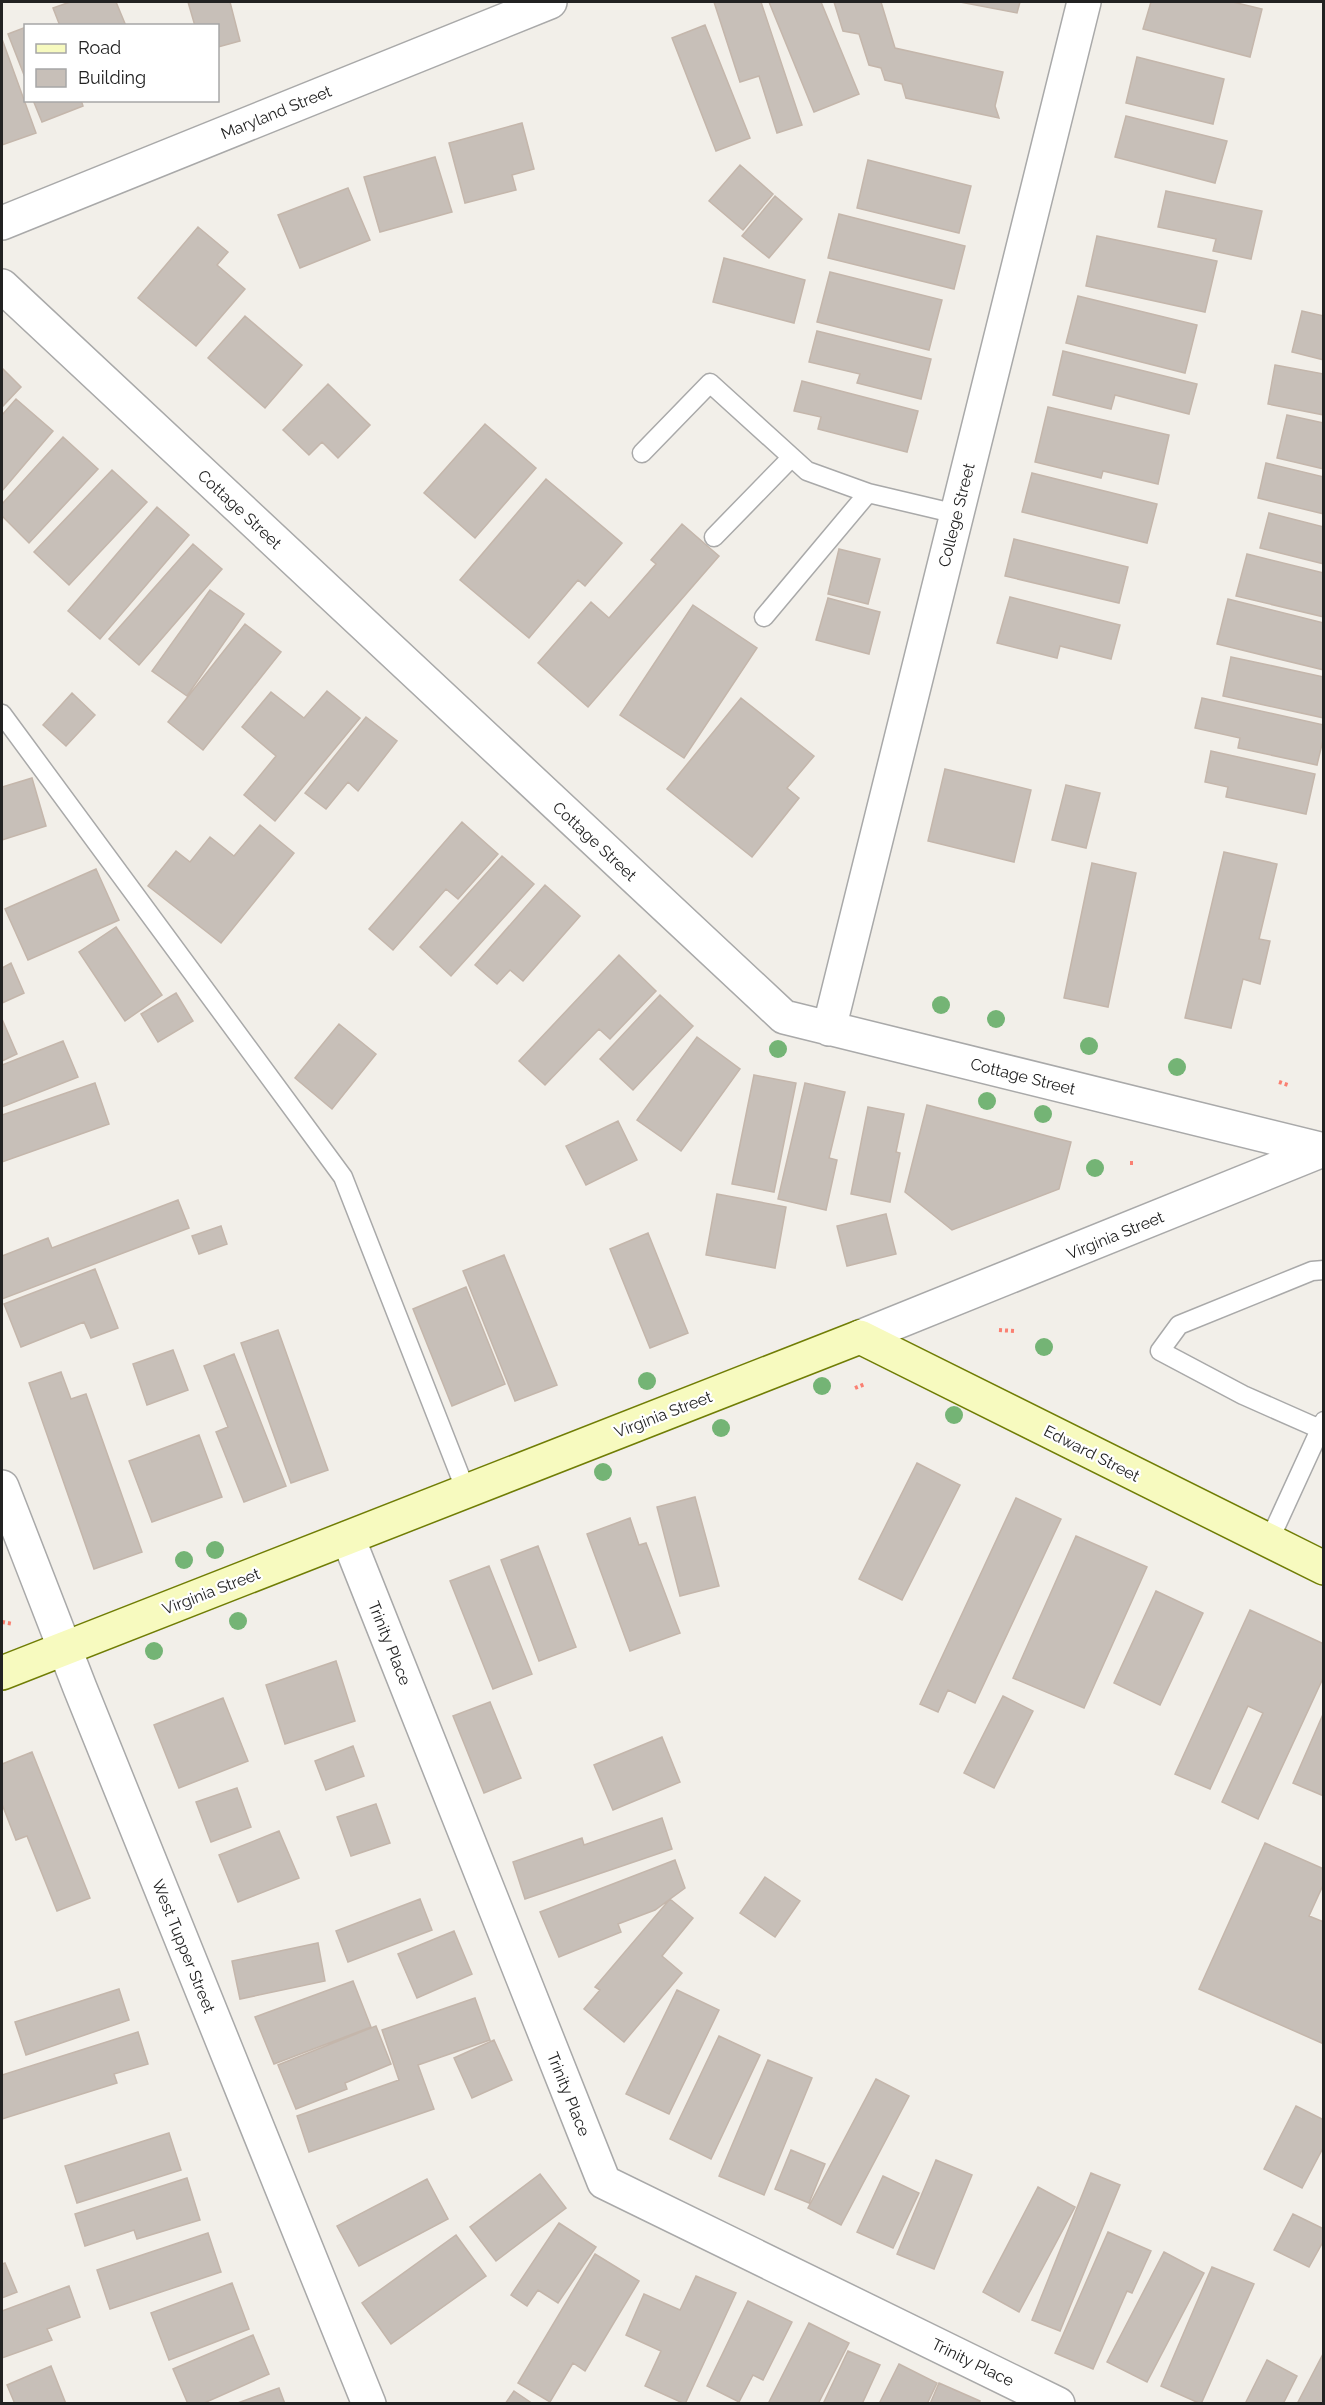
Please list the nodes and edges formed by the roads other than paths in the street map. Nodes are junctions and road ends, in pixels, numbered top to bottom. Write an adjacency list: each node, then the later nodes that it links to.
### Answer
1 (550, 2): 3 (street, Maryland Street)
2 (1084, 2): 8 (street, College Street)
3 (2, 223)
4 (2, 286): 12 (street, Cottage Street)
5 (642, 453): 6 (lane)
6 (791, 458): 7 (lane); 9 (lane)
7 (868, 493): 8 (lane); 10 (lane)
8 (957, 514): 12 (street, College Street)
9 (714, 537)
10 (764, 617)
11 (2, 714): 18 (lane)
12 (829, 1029): 13 (street, Cottage Street)
13 (1323, 1149): 15 (street, Virginia Street)
14 (1323, 1270): 16 (lane)
15 (860, 1337): 18 (main road, Virginia Street); 20 (main road, Edward Street)
16 (1322, 1425): 20 (lane)
17 (2, 1487): 22 (street, West Tupper Street)
18 (466, 1491): 19 (main road, Virginia Street)
19 (348, 1538): 22 (main road, Virginia Street); 25 (street, Trinity Place)
20 (1269, 1541): 21 (main road, Edward Street)
21 (1323, 1568)
22 (65, 1648): 23 (main road, Virginia Street); 24 (street, West Tupper Street)
23 (2, 1674)
24 (369, 2403)
25 (1058, 2403)

